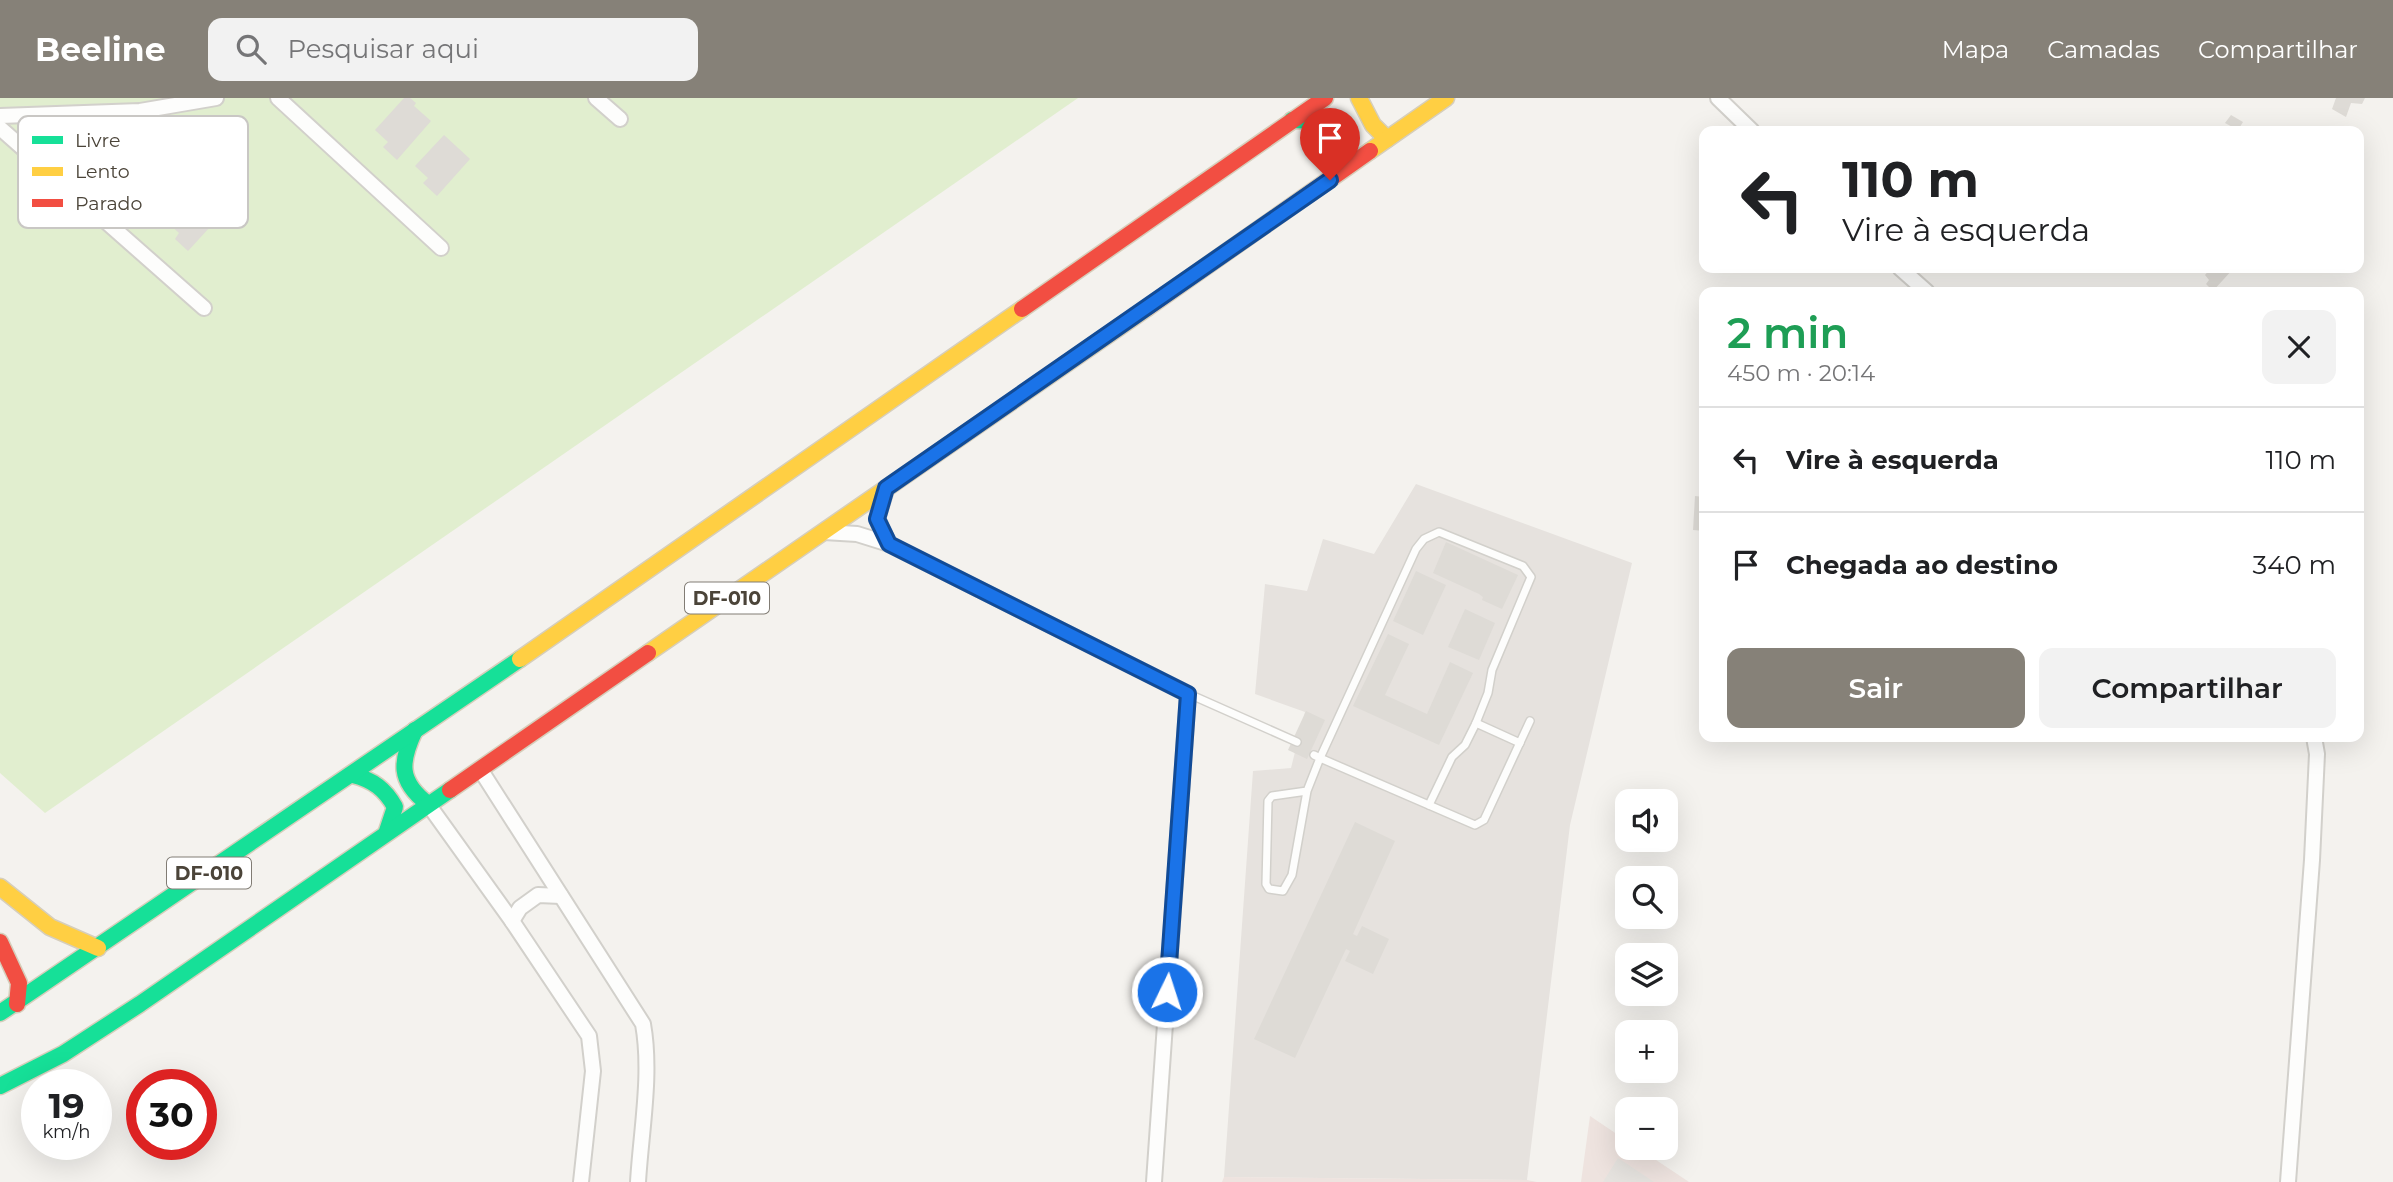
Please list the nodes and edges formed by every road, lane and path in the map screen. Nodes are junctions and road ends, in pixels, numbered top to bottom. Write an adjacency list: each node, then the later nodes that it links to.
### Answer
1 (216, 98): 8 (street)
2 (278, 98): 17 (street)
3 (596, 98): 9 (street)
4 (1325, 98): 10 (main road, DF-010)
5 (1359, 98): 13 (main road)
6 (1446, 98): 13 (main road, DF-010)
7 (1718, 98): 11 (street)
8 (0, 116)
9 (620, 119)
10 (1292, 120): 15 (main road); 27 (main road, DF-010)
11 (1747, 126)
12 (0, 128): 14 (street)
13 (1387, 139): 15 (main road, DF-010)
14 (18, 144)
15 (1330, 180): 21 (main road, DF-010)
16 (113, 228): 20 (street)
17 (441, 248)
18 (1906, 273): 19 (street)
19 (1921, 287)
20 (204, 308)
21 (886, 488): 22 (main road, DF-010); 23 (street)
22 (824, 532): 23 (street); 32 (main road, DF-010)
23 (889, 544): 24 (street)
24 (1188, 694): 28 (lane); 48 (street)
25 (1530, 721): 30 (lane)
26 (1476, 723): 30 (lane); 31 (lane); 36 (lane)
27 (415, 730): 33 (main road, DF-010); 35 (main road)
28 (1297, 742)
29 (2315, 742): 49 (street)
30 (1520, 743): 36 (lane)
31 (1317, 757): 34 (lane); 36 (lane)
32 (480, 769): 35 (main road, DF-010); 39 (street)
33 (353, 775): 37 (main road); 42 (main road, DF-010)
34 (1307, 792): 34 (lane)
35 (428, 804): 37 (main road, DF-010); 40 (street)
36 (1429, 805)
37 (387, 831): 45 (main road, DF-010)
38 (0, 887): 42 (main road)
39 (561, 896): 40 (street); 47 (street)
40 (512, 921): 46 (street)
41 (0, 942): 43 (main road)
42 (98, 948): 43 (main road, DF-010)
43 (17, 1004): 44 (main road, DF-010)
44 (0, 1013)
45 (0, 1086)
46 (581, 1182)
47 (638, 1182)
48 (1154, 1182)
49 (2288, 1182)

